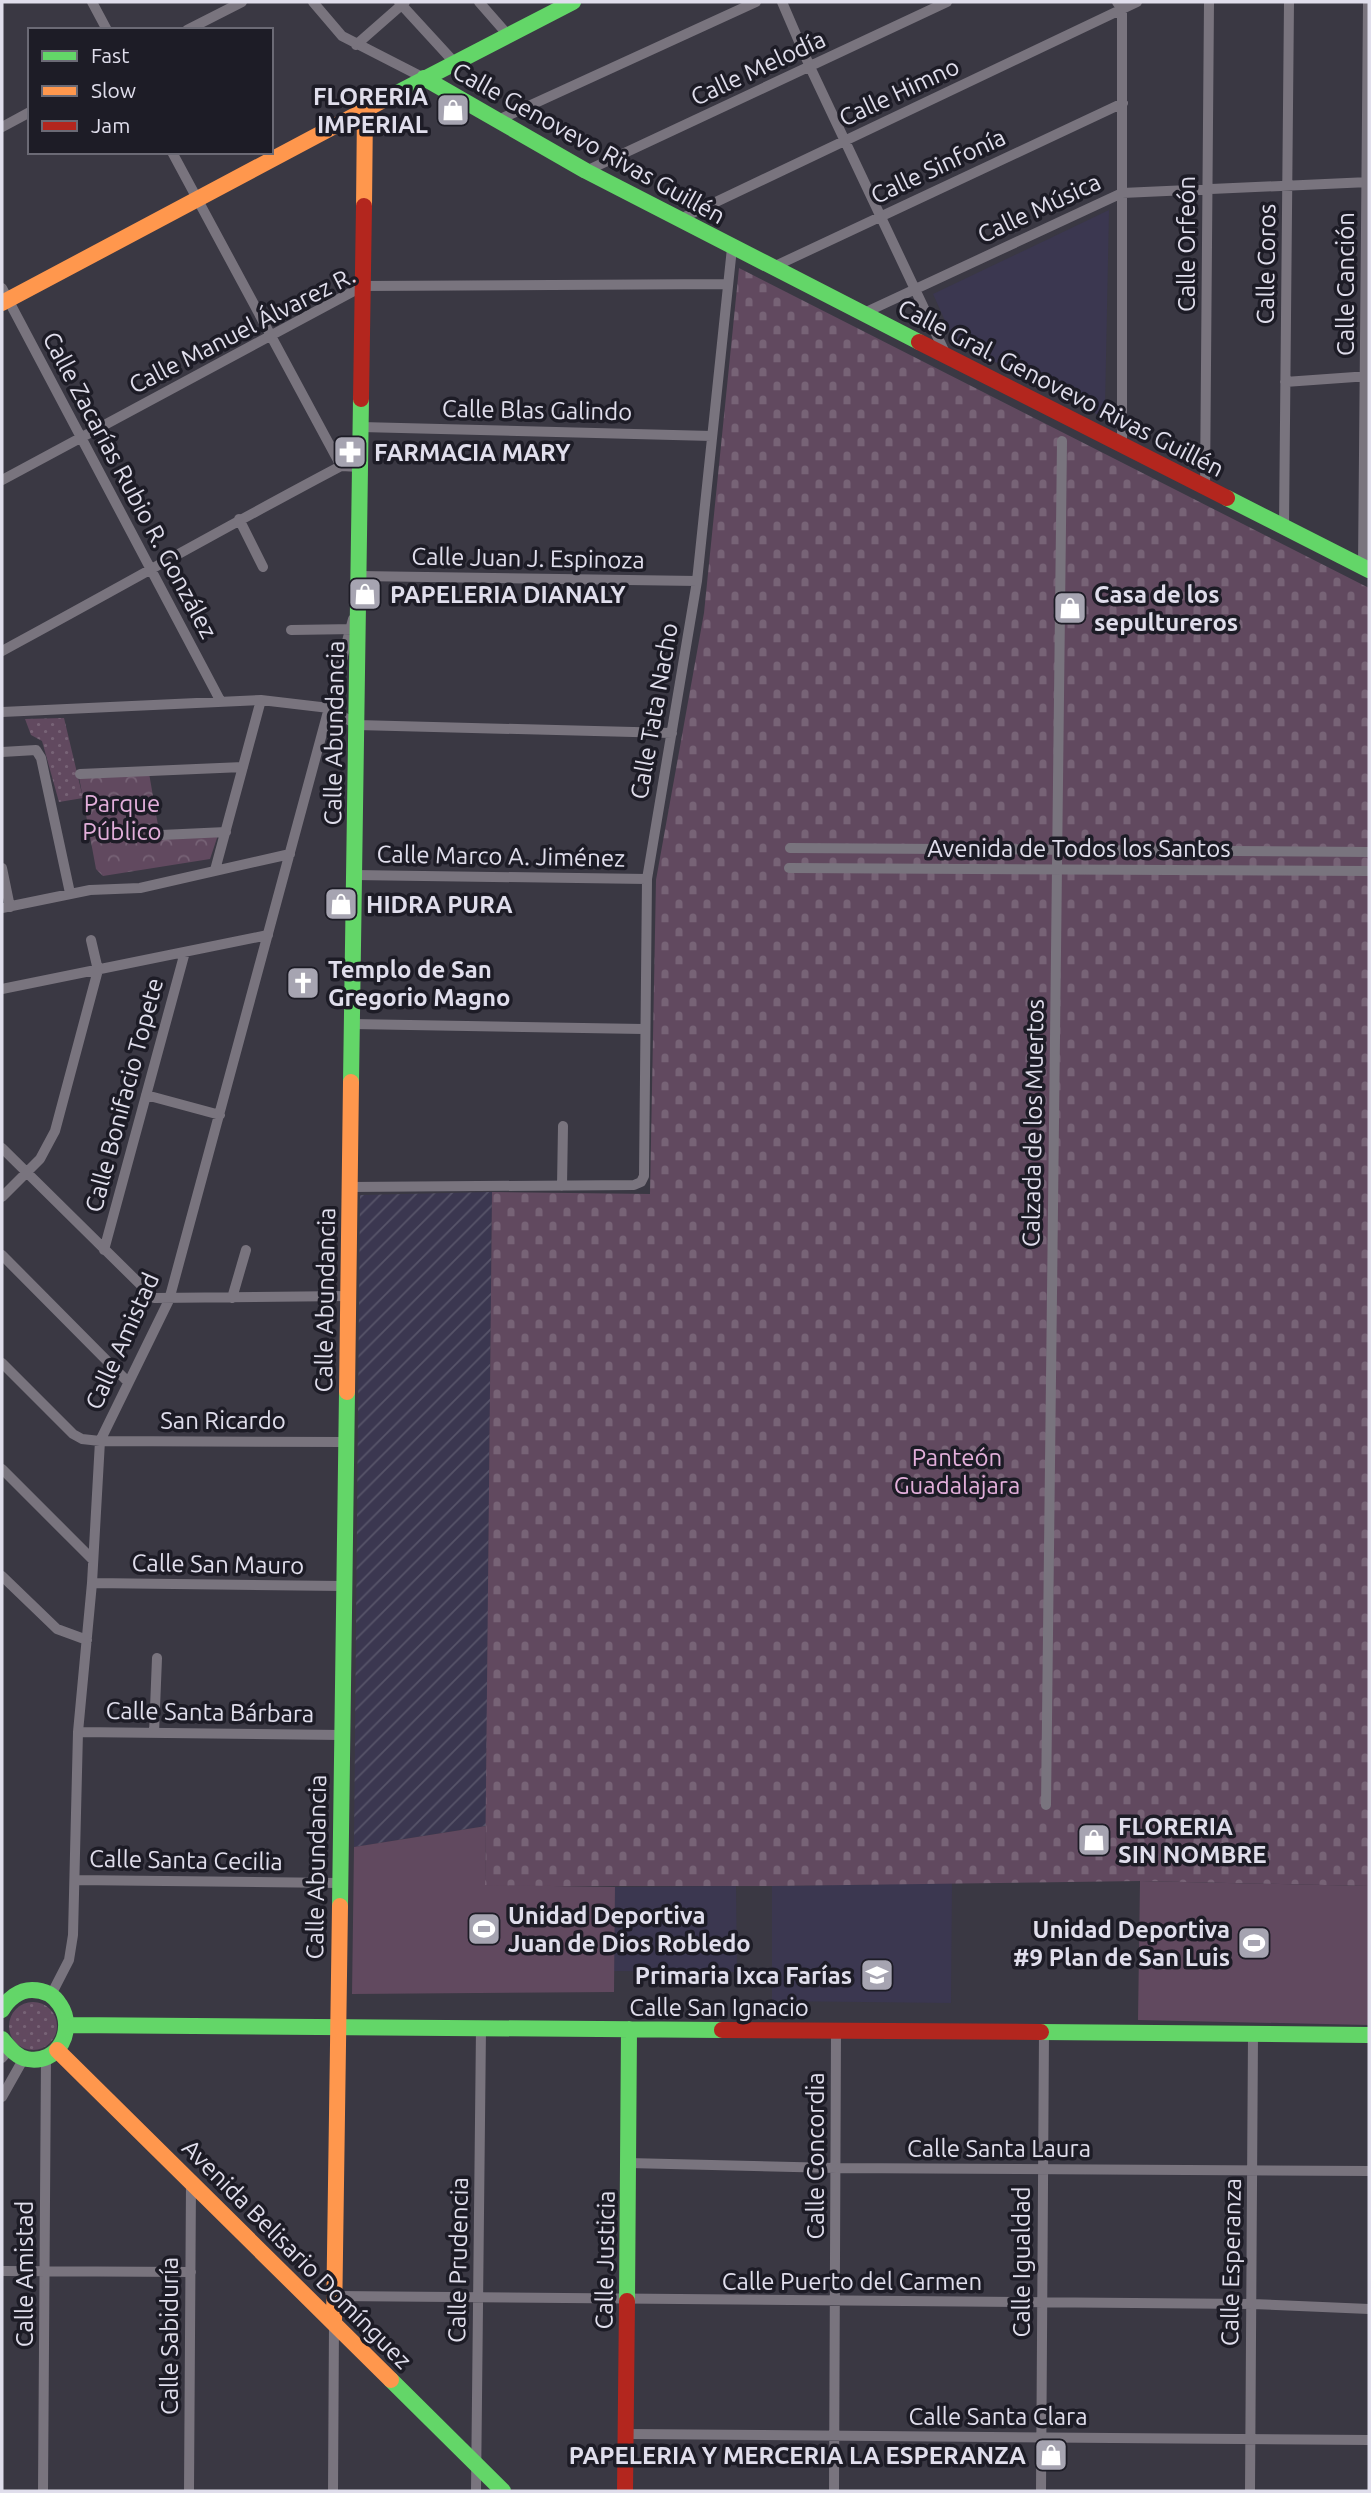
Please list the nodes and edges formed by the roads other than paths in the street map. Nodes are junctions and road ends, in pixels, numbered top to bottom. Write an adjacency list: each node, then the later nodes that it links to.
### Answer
1 (92, 2): 15 (street)
2 (313, 2): 18 (street)
3 (479, 2): 17 (street)
4 (756, 2): 25 (street)
5 (782, 2): 20 (street)
6 (947, 2): 20 (street, Calle Melodía)
7 (1138, 2): 14 (street, Calle Himno)
8 (1209, 2): 32 (street, Calle Orfeón)
9 (1289, 2): 31 (street, Calle Coros)
10 (1368, 2): 30 (street, Calle Canción)
11 (235, 3): 16 (street)
12 (402, 3): 18 (street); 19 (street)
13 (569, 3): 17 (street)
14 (1119, 5): 22 (street); 27 (street, Calle Himno)
15 (106, 28)
16 (191, 28)
17 (507, 34): 19 (street)
18 (356, 45): 21 (street)
19 (454, 62): 21 (street)
20 (810, 67): 27 (street); 29 (street, Calle Melodía)
21 (424, 78): 23 (street); 25 (street, Calle Genovevo Rivas Guillén)
22 (1123, 103): 33 (street); 35 (street, Calle Sinfonía)
23 (365, 109): 34 (street); 40 (street, Calle Abundancia)
24 (28, 113): 26 (street)
25 (498, 121): 29 (street, Calle Genovevo Rivas Guillén)
26 (2, 127)
27 (845, 141): 35 (street); 36 (street, Calle Himno)
28 (173, 154): 34 (street)
29 (586, 171): 36 (street, Calle Genovevo Rivas Guillén)
30 (1368, 182): 31 (street, Calle Música); 46 (street, Calle Canción)
31 (1287, 186): 32 (street, Calle Música); 47 (street, Calle Coros)
32 (1208, 189): 33 (street, Calle Música); 56 (street, Calle Orfeón)
33 (1122, 193): 41 (street, Calle Música); 52 (street)
34 (198, 200): 42 (street); 44 (street)
35 (881, 217): 38 (street, Calle Sinfonía); 41 (street)
36 (678, 220): 37 (street, Calle Genovevo Rivas Guillén)
37 (732, 248): 38 (street, Calle Gral. Genovevo Rivas Guillén); 39 (street, Calle Tata Nacho)
38 (771, 268): 43 (street, Calle Gral. Genovevo Rivas Guillén)
39 (728, 284): 40 (street, Calle Manuel Álvarez R.); 49 (street, Calle Tata Nacho)
40 (363, 286): 44 (street, Calle Manuel Álvarez R.); 48 (street, Calle Abundancia)
41 (915, 289): 43 (street, Calle Música); 45 (street)
42 (4, 297): 50 (street, Calle Zacarías Rubio R. González)
43 (864, 313): 45 (street, Calle Gral. Genovevo Rivas Guillén)
44 (270, 336): 50 (street, Calle Manuel Álvarez R.); 53 (street)
45 (947, 357): 52 (street, Calle Gral. Genovevo Rivas Guillén)
46 (1367, 376): 47 (street); 60 (street, Calle Canción)
47 (1286, 382): 58 (street, Calle Coros)
48 (361, 427): 49 (street, Calle Blas Galindo); 54 (street, Calle Abundancia)
49 (712, 436): 63 (street, Calle Tata Nacho)
50 (81, 437): 55 (street, Calle Manuel Álvarez R.); 61 (street, Calle Zacarías Rubio R. González)
51 (1062, 441): 79 (street, Calzada de los Muertos)
52 (1122, 445): 56 (street, Calle Gral. Genovevo Rivas Guillén)
53 (341, 466): 54 (street); 57 (street)
54 (360, 467): 62 (street, Calle Abundancia)
55 (2, 480)
56 (1205, 487): 58 (street, Calle Gral. Genovevo Rivas Guillén)
57 (239, 519): 59 (street); 61 (street)
58 (1284, 527): 60 (street, Calle Gral. Genovevo Rivas Guillén)
59 (263, 567)
60 (1366, 569)
61 (152, 571): 66 (street); 68 (street, Calle Zacarías Rubio R. González)
62 (359, 576): 63 (street, Calle Juan J. Espinoza); 64 (street, Calle Abundancia)
63 (697, 581): 72 (street, Calle Tata Nacho)
64 (354, 629): 65 (street); 69 (street, Calle Amistad); 71 (street, Calle Abundancia)
65 (291, 630)
66 (2, 651)
67 (261, 700): 68 (street); 69 (street); 74 (street)
68 (220, 702): 70 (street)
69 (329, 708): 71 (street); 81 (street, Calle Amistad)
70 (2, 712)
71 (357, 725): 72 (street); 87 (street, Calle Abundancia)
72 (672, 733): 88 (street, Calle Tata Nacho)
73 (2, 752): 89 (street)
74 (243, 767): 75 (street); 76 (street)
75 (80, 774)
76 (226, 832): 77 (street); 85 (street)
77 (161, 835)
78 (790, 848): 79 (street, Avenida de Todos los Santos)
79 (1057, 850): 80 (street, Avenida de Todos los Santos); 84 (street, Calzada de los Muertos)
80 (1369, 852)
81 (290, 854): 85 (street); 91 (street, Calle Amistad)
82 (2, 868): 90 (street)
83 (789, 868): 84 (street, Avenida de Todos los Santos)
84 (1057, 869): 86 (street, Avenida de Todos los Santos); 126 (street, Calzada de los Muertos)
85 (215, 870): 89 (street)
86 (1369, 871)
87 (354, 875): 88 (street, Calle Marco A. Jiménez); 96 (street, Calle Abundancia)
88 (647, 879): 97 (street, Calle Tata Nacho)
89 (70, 894): 90 (street)
90 (6, 907)
91 (268, 934): 93 (street); 99 (street, Calle Amistad)
92 (91, 940): 94 (street)
93 (185, 952): 94 (street); 98 (street, Calle Bonifacio Topete)
94 (98, 970): 95 (street); 102 (street)
95 (2, 989)
96 (352, 1024): 97 (street); 104 (street, Calle Abundancia)
97 (643, 1028): 103 (street, Calle Tata Nacho)
98 (146, 1095): 99 (street); 106 (street, Calle Bonifacio Topete)
99 (219, 1115): 111 (street, Calle Amistad)
100 (563, 1126): 103 (street)
101 (2, 1148): 102 (street)
102 (26, 1172): 105 (street); 106 (street)
103 (562, 1186): 104 (street)
104 (350, 1187): 109 (street, Calle Abundancia)
105 (2, 1197)
106 (104, 1250): 111 (street)
107 (246, 1250): 110 (street)
108 (2, 1255): 113 (street)
109 (348, 1296): 110 (street); 115 (street, Calle Abundancia)
110 (232, 1298): 111 (street)
111 (169, 1300): 113 (street, Calle Amistad)
112 (2, 1363): 114 (street)
113 (128, 1382): 114 (street, Calle Amistad)
114 (100, 1441): 115 (street, San Ricardo); 117 (street, Calle Amistad)
115 (346, 1442): 120 (street, Calle Abundancia)
116 (2, 1469): 117 (street)
117 (93, 1560): 119 (street, Calle Amistad)
118 (2, 1576): 121 (street)
119 (92, 1583): 120 (street, Calle San Mauro); 121 (street, Calle Amistad)
120 (343, 1586): 125 (street, Calle Abundancia)
121 (86, 1640): 123 (street, Calle Amistad)
122 (157, 1658): 124 (street)
123 (78, 1732): 124 (street, Calle Santa Bárbara); 127 (street, Calle Amistad)
124 (154, 1733): 125 (street, Calle Santa Bárbara)
125 (341, 1735): 128 (street, Calle Abundancia)
126 (1045, 1805)
127 (75, 1880): 128 (street, Calle Santa Cecilia); 129 (street, Calle Amistad)
128 (339, 1883): 132 (street, Calle Abundancia)
129 (51, 1995): 130 (street); 131 (street)
130 (4, 2003)
131 (68, 2025): 132 (street, Calle San Ignacio); 140 (street)
132 (337, 2027): 133 (street, Calle San Ignacio); 151 (street, Calle Abundancia)
133 (481, 2028): 134 (street, Calle San Ignacio); 152 (street, Calle Prudencia)
134 (629, 2029): 135 (street, Calle San Ignacio); 142 (street, Calle Justicia)
135 (836, 2031): 136 (street, Calle San Ignacio); 143 (street, Calle Concordia)
136 (1044, 2032): 137 (street, Calle San Ignacio); 144 (street, Calle Igualdad)
137 (1253, 2034): 138 (street, Calle San Ignacio); 145 (street, Calle Esperanza)
138 (1369, 2035)
139 (7, 2048): 140 (street); 141 (street)
140 (52, 2054): 147 (street, Avenida Belisario Domínguez); 149 (street, Calle Amistad)
141 (2, 2097)
142 (628, 2163): 143 (street, Calle Santa Laura); 153 (street, Calle Justicia)
143 (836, 2168): 144 (street, Calle Santa Laura); 154 (street, Calle Concordia)
144 (1043, 2169): 145 (street, Calle Santa Laura); 155 (street, Calle Igualdad)
145 (1253, 2171): 146 (street, Calle Santa Laura); 156 (street, Calle Esperanza)
146 (1369, 2171)
147 (191, 2182): 150 (street, Calle Sabiduría); 158 (street, Avenida Belisario Domínguez)
148 (2, 2271): 149 (street)
149 (45, 2272): 150 (street); 165 (street, Calle Amistad)
150 (191, 2272): 166 (street, Calle Sabiduría)
151 (335, 2296): 152 (street, Calle Puerto del Carmen); 158 (street, Calle Abundancia)
152 (479, 2297): 153 (street, Calle Puerto del Carmen); 164 (street, Calle Prudencia)
153 (627, 2300): 154 (street, Calle Puerto del Carmen); 159 (street, Calle Justicia)
154 (836, 2302): 155 (street, Calle Puerto del Carmen); 160 (street, Calle Concordia)
155 (1042, 2303): 156 (street, Calle Puerto del Carmen); 161 (street, Calle Igualdad)
156 (1252, 2304): 157 (street, Calle Puerto del Carmen); 162 (street, Calle Esperanza)
157 (1369, 2309)
158 (334, 2323): 164 (street, Avenida Belisario Domínguez); 167 (street, Calle Abundancia)
159 (626, 2434): 160 (street, Calle Santa Clara); 170 (street, Calle Justicia)
160 (835, 2436): 161 (street, Calle Santa Clara); 171 (street, Calle Concordia)
161 (1041, 2437): 162 (street, Calle Santa Clara); 172 (street, Calle Igualdad)
162 (1251, 2439): 163 (street, Calle Santa Clara); 173 (street, Calle Esperanza)
163 (1369, 2440)
164 (476, 2464): 168 (street, Calle Prudencia); 169 (street, Avenida Belisario Domínguez)
165 (43, 2491)
166 (189, 2491)
167 (333, 2491)
168 (476, 2491)
169 (503, 2491)
170 (625, 2491)
171 (834, 2491)
172 (1041, 2491)
173 (1250, 2491)

